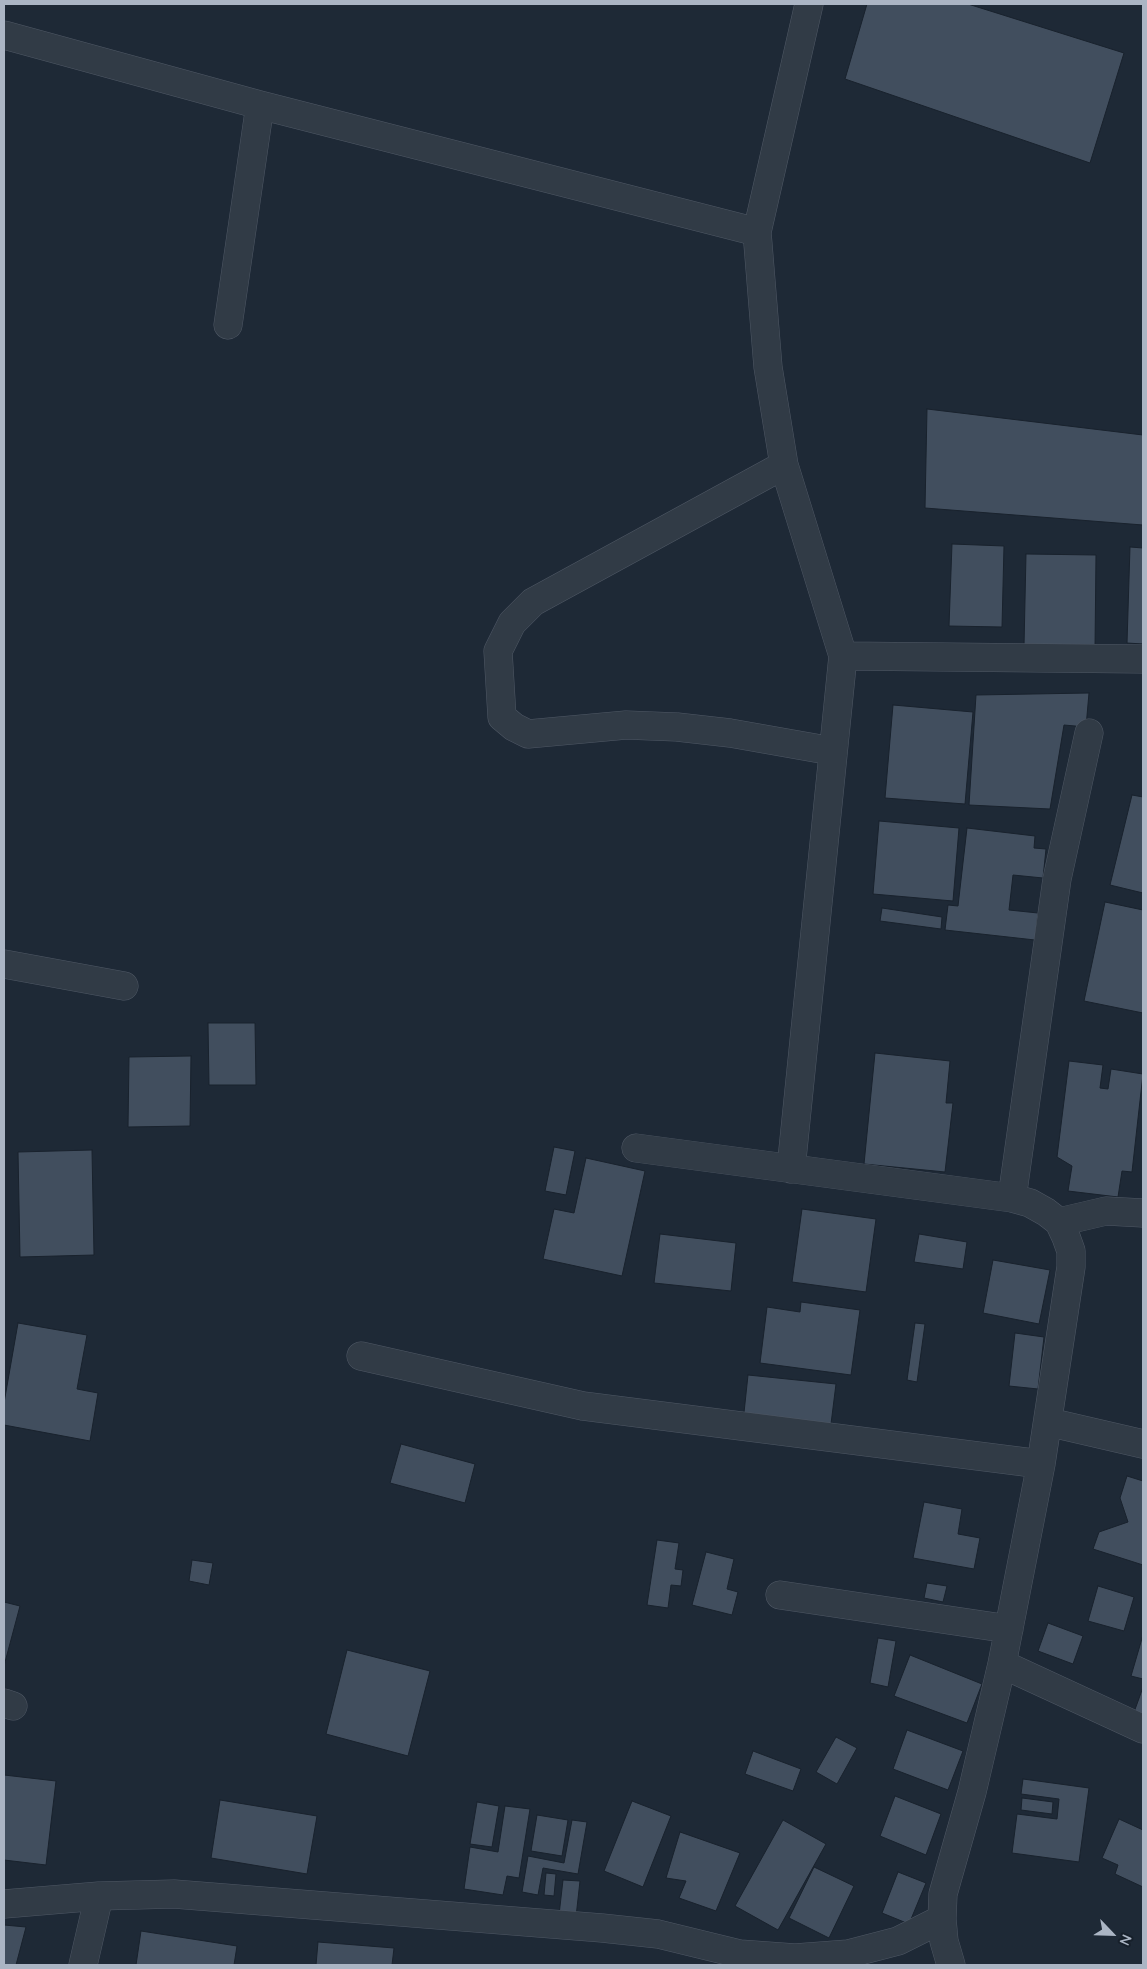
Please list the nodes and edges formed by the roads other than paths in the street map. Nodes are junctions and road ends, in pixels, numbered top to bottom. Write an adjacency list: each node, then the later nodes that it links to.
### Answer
1 (809, 4): 4 (street)
2 (4, 35): 3 (street)
3 (260, 105): 4 (street); 5 (street)
4 (758, 232): 6 (street)
5 (228, 325)
6 (784, 465): 7 (street); 10 (street)
7 (843, 656): 8 (street); 10 (street)
8 (1143, 659)
9 (1089, 733): 15 (street)
10 (832, 751): 14 (street)
11 (4, 964): 12 (street)
12 (124, 986)
13 (636, 1148): 14 (street)
14 (790, 1169): 15 (street)
15 (1012, 1198): 17 (street)
16 (1143, 1213): 17 (street)
17 (1059, 1222): 19 (street)
18 (361, 1356): 21 (street)
19 (1048, 1422): 20 (street); 21 (street)
20 (1143, 1444)
21 (1042, 1464): 23 (street)
22 (780, 1595): 23 (street)
23 (1008, 1629): 24 (street)
24 (1002, 1664): 25 (street); 28 (street)
25 (1143, 1729)
26 (100, 1896): 27 (street); 29 (street); 30 (street)
27 (4, 1904)
28 (942, 1919): 29 (street); 31 (street)
29 (737, 1960)
30 (83, 1965)
31 (951, 1965)

